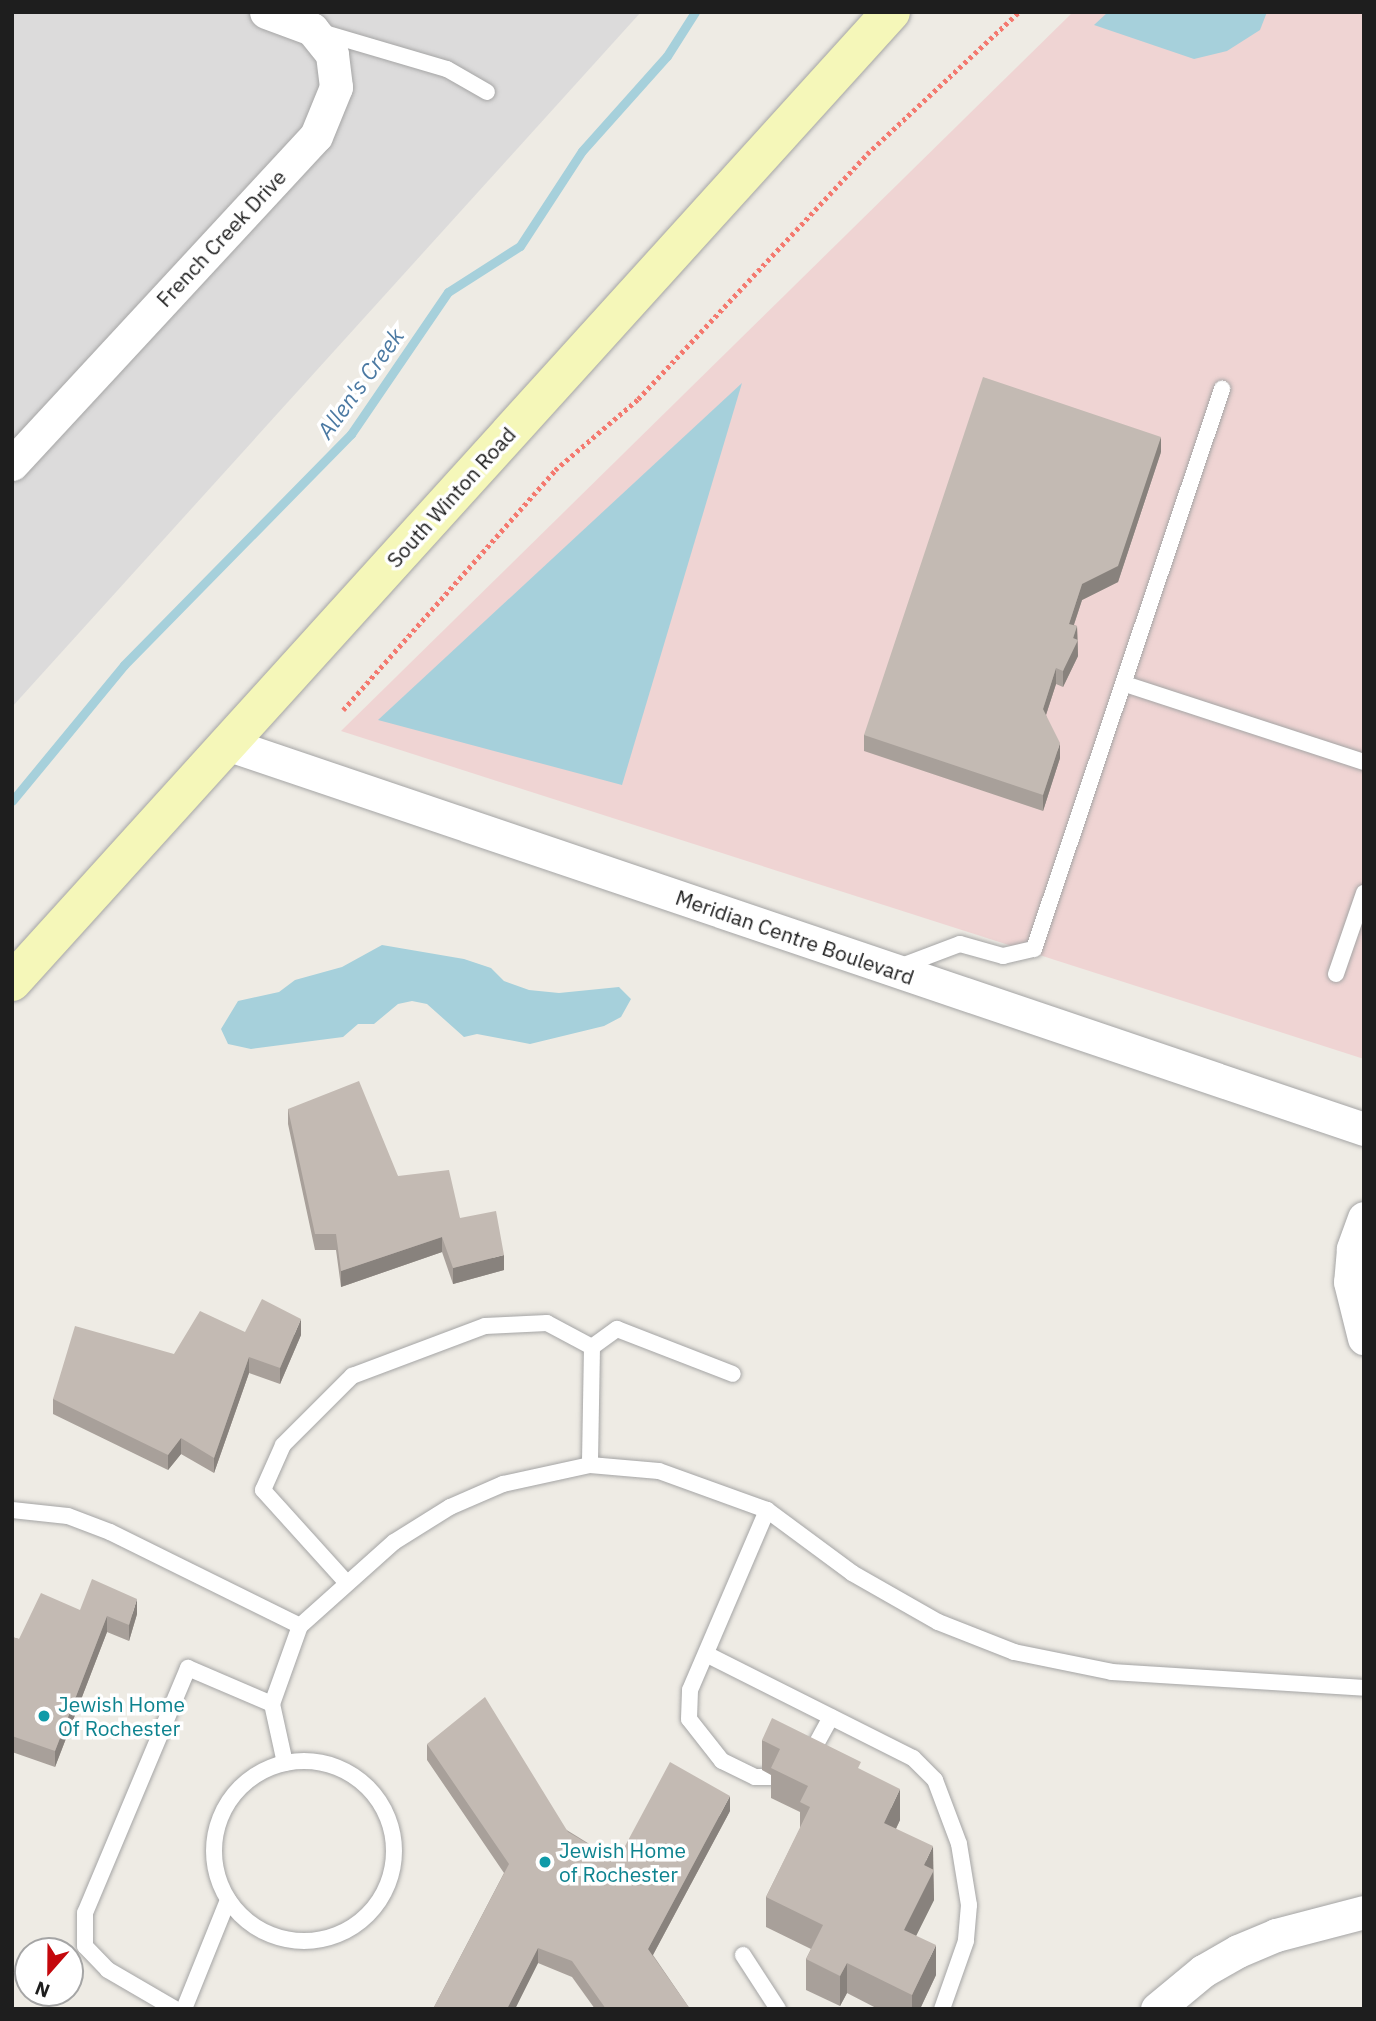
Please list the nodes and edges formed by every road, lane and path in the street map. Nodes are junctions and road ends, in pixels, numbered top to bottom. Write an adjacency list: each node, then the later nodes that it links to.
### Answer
1 (266, 12): 4 (street)
2 (891, 12): 10 (main road, South Winton Road)
3 (1019, 12): 9 (path)
4 (312, 29): 5 (lane); 7 (street, French Creek Drive)
5 (487, 92)
6 (1222, 389): 8 (lane)
7 (12, 464)
8 (1125, 684): 11 (lane); 13 (lane)
9 (343, 710)
10 (227, 744): 13 (street, Meridian Centre Boulevard); 15 (main road, South Winton Road)
11 (1364, 762)
12 (1364, 893): 14 (lane)
13 (891, 970): 16 (street, Meridian Centre Boulevard)
14 (1336, 974)
15 (12, 982)
16 (1364, 1129)
17 (1364, 1218): 18 (street)
18 (1364, 1338)
19 (592, 1347): 20 (lane); 21 (lane); 24 (lane)
20 (733, 1374)
21 (590, 1465): 23 (lane); 24 (lane)
22 (12, 1510): 25 (lane)
23 (766, 1510): 26 (lane); 27 (lane)
24 (346, 1582): 25 (lane)
25 (300, 1626): 28 (lane)
26 (706, 1654): 29 (lane); 29 (lane)
27 (1364, 1688)
28 (272, 1704): 30 (lane); 34 (lane)
29 (831, 1717): 37 (lane)
30 (285, 1763): 31 (lane); 31 (lane)
31 (228, 1900): 35 (lane)
32 (1364, 1912): 38 (street)
33 (743, 1955): 36 (lane)
34 (175, 2009)
35 (184, 2009)
36 (778, 2009)
37 (942, 2009)
38 (1157, 2009)

